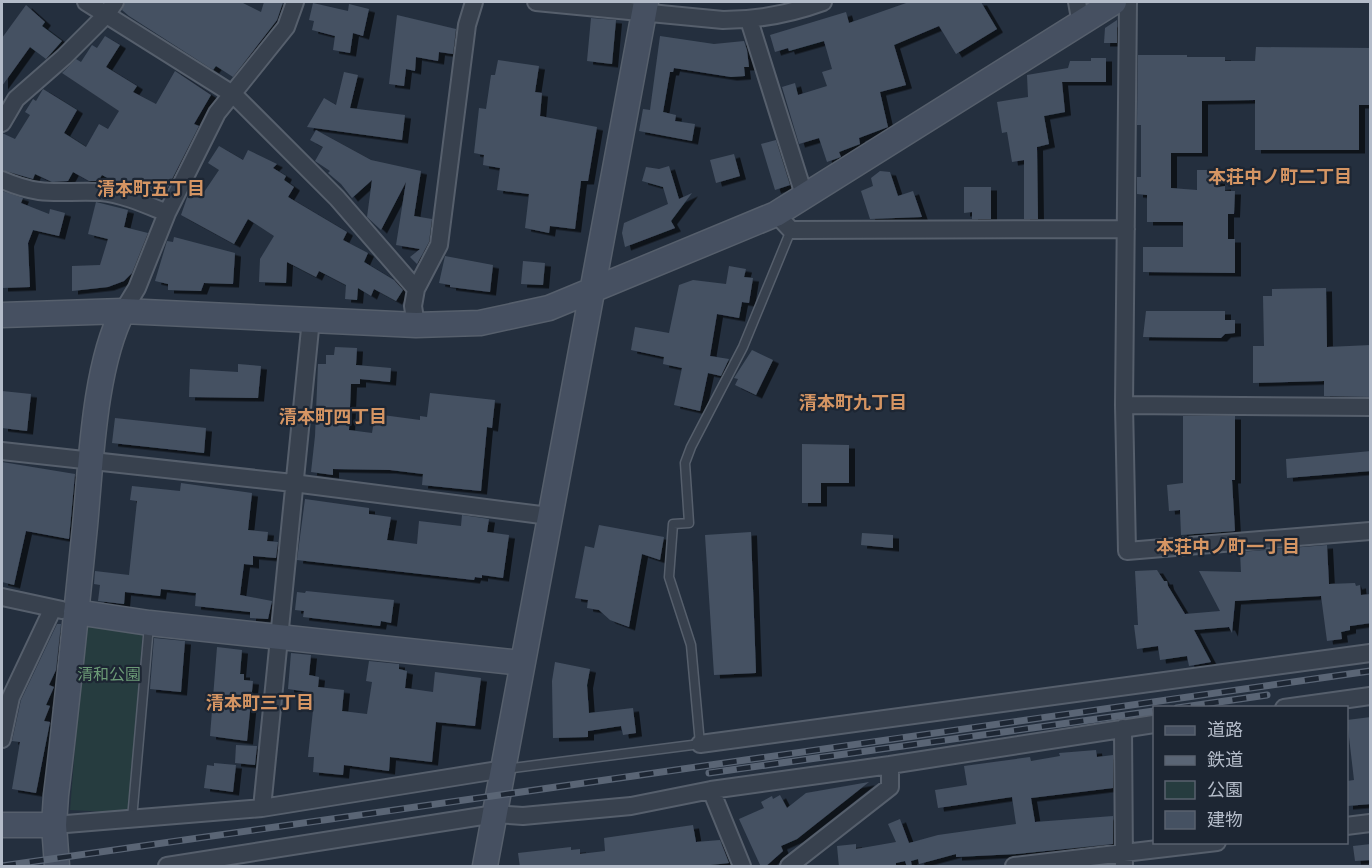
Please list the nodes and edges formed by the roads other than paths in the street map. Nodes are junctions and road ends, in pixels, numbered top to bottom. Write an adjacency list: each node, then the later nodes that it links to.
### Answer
1 (86, 2): 9 (street)
2 (295, 2): 12 (street)
3 (474, 2): 19 (street)
4 (536, 2): 8 (street)
5 (823, 2): 11 (street)
6 (1114, 2): 10 (street)
7 (1128, 2): 18 (street)
8 (645, 7): 11 (street); 20 (street)
9 (111, 8): 12 (street); 13 (street)
10 (1079, 13): 15 (street)
11 (749, 20): 15 (street)
12 (234, 95): 16 (street); 19 (street)
13 (2, 123)
14 (2, 180): 16 (street)
15 (805, 198): 17 (street)
16 (168, 213): 21 (street)
17 (784, 222): 18 (street); 20 (street); 43 (lane)
18 (1126, 229): 25 (street)
19 (416, 290): 24 (street)
20 (591, 292): 24 (street); 30 (street)
21 (123, 311): 22 (street); 23 (street); 28 (street)
22 (2, 315)
23 (311, 319): 24 (street); 29 (street)
24 (416, 325)
25 (1124, 405): 26 (street); 31 (street)
26 (1371, 407)
27 (2, 451): 28 (street)
28 (91, 461): 29 (street); 33 (street)
29 (293, 483): 30 (street); 35 (street)
30 (549, 516): 37 (street)
31 (1371, 531)
32 (2, 597): 33 (street)
33 (65, 610): 34 (street); 42 (street); 52 (street)
34 (149, 623): 35 (street); 49 (lane)
35 (280, 636): 37 (street); 47 (street)
36 (1371, 653): 43 (street)
37 (522, 663): 45 (street)
38 (1371, 696): 39 (street)
39 (1298, 706)
40 (1153, 724): 41 (street)
41 (1123, 728): 44 (street); 55 (street)
42 (2, 738)
43 (700, 744): 45 (lane)
44 (890, 765): 46 (street); 56 (street)
45 (504, 769): 47 (street); 48 (street)
46 (711, 790): 48 (street); 60 (street)
47 (262, 808): 49 (street)
48 (495, 814): 58 (street); 59 (street)
49 (132, 819): 52 (street)
50 (1371, 823): 53 (street)
51 (2, 825): 52 (street)
52 (54, 825): 57 (street)
53 (1348, 826)
54 (1212, 844): 55 (street)
55 (1125, 860): 61 (street)
56 (788, 866)
57 (57, 867)
58 (167, 867)
59 (485, 867)
60 (742, 867)
61 (1014, 867)

